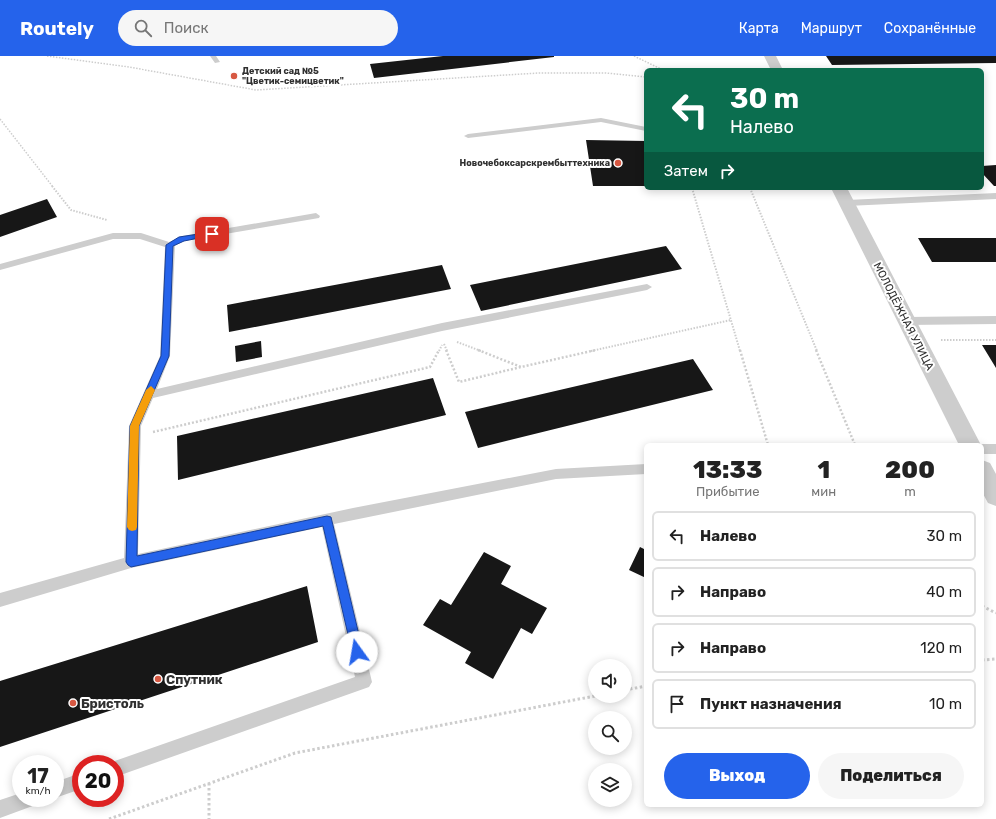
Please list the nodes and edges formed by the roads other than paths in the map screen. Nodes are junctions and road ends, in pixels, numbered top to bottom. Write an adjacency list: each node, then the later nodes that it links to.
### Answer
1 (770, 56): 2 (street)
2 (776, 68)
3 (644, 129): 4 (lane)
4 (468, 136)
5 (843, 196): 6 (lane); 12 (street, МОЛОДЁЖНАЯ УЛИЦА)
6 (996, 196)
7 (316, 216): 8 (lane)
8 (170, 245): 9 (lane); 13 (lane)
9 (0, 267)
10 (647, 287): 13 (lane)
11 (996, 320): 12 (lane)
12 (907, 322): 14 (street, МОЛОДЁЖНАЯ УЛИЦА)
13 (148, 395): 21 (lane)
14 (969, 443)
15 (984, 449): 16 (lane)
16 (996, 449)
17 (644, 469): 20 (lane)
18 (984, 474): 19 (street)
19 (996, 496)
20 (327, 520): 21 (lane); 23 (lane)
21 (131, 562): 22 (lane)
22 (0, 600)
23 (124, 766)
24 (12, 805): 25 (lane)
25 (0, 809)

